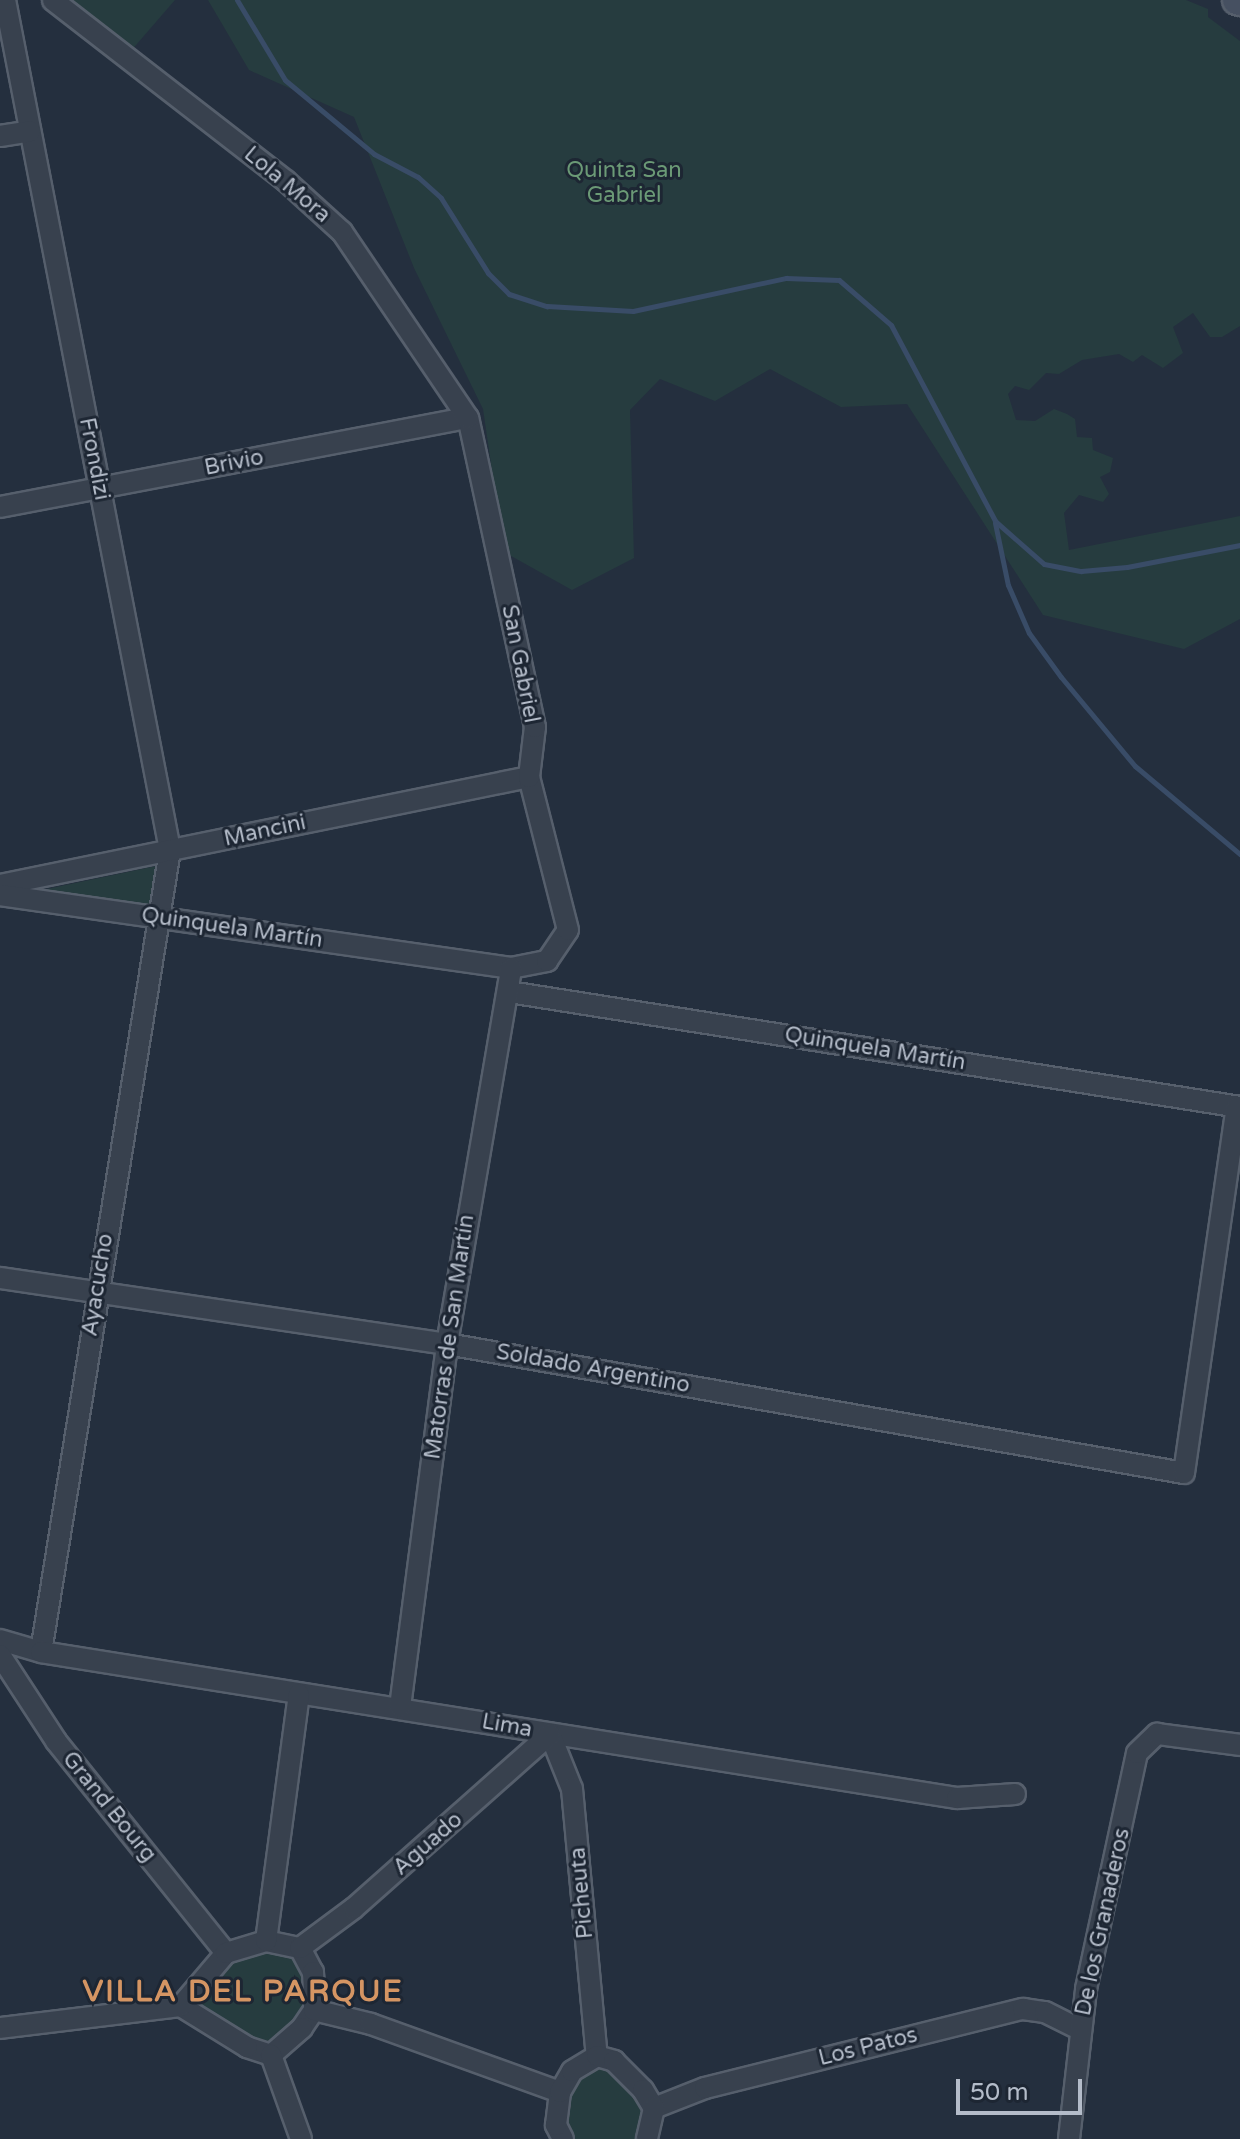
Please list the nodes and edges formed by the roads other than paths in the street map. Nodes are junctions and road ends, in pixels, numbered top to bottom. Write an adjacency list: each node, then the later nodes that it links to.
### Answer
1 (5, 0): 3 (street, Frondizi)
2 (60, 1): 5 (street, Lola Mora)
3 (30, 131): 4 (street); 6 (street, Frondizi)
4 (0, 136)
5 (468, 418): 6 (street, Brivio); 8 (street, San Gabriel)
6 (100, 488): 7 (street, Brivio); 9 (street, Frondizi)
7 (0, 507)
8 (529, 777): 9 (street, Mancini); 13 (street, San Gabriel)
9 (170, 850): 10 (street, Mancini); 12 (street, Frondizi)
10 (0, 885)
11 (0, 895): 12 (street, Quinquela Martín)
12 (157, 918): 13 (street, Quinquela Martín); 17 (street, Ayacucho)
13 (511, 968): 14 (street, Matorras de San Martín)
14 (509, 992): 15 (street, Quinquela Martín); 18 (street, Matorras de San Martín)
15 (1239, 1107): 18 (street, Soldado Argentino)
16 (0, 1278): 17 (street, Soldado Argentino)
17 (96, 1292): 18 (street, Soldado Argentino); 20 (street, Ayacucho)
18 (447, 1344): 23 (street, Matorras de San Martín)
19 (0, 1640): 20 (street, Lima)
20 (41, 1652): 22 (street, Lima)
21 (0, 1655): 29 (street, Grand Bourg)
22 (299, 1694): 23 (street, Lima); 27 (street)
23 (400, 1707): 24 (street, Lima)
24 (550, 1734): 26 (street, Lima); 28 (street, Aguado); 35 (street, Picheuta)
25 (1240, 1745): 33 (street, De los Granaderos)
26 (1015, 1794)
27 (266, 1941): 28 (street); 29 (street)
28 (300, 1948): 31 (street)
29 (226, 1953): 30 (street)
30 (181, 2006): 32 (street); 34 (street)
31 (314, 2010): 34 (street); 36 (street)
32 (0, 2028)
33 (1081, 2030): 37 (street, Los Patos); 41 (street, De los Granaderos)
34 (271, 2055): 40 (street)
35 (597, 2056): 36 (street); 37 (street)
36 (560, 2092): 38 (street)
37 (654, 2108): 39 (street)
38 (555, 2137)
39 (650, 2138)
40 (301, 2139)
41 (1069, 2139)

